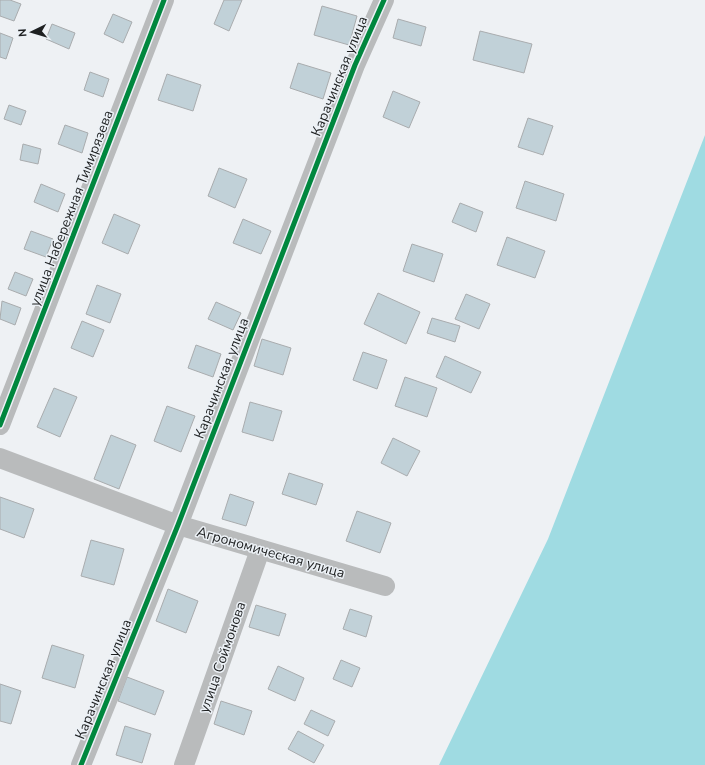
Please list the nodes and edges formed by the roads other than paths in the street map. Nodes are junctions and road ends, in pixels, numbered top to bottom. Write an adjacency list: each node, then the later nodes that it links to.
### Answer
1 (164, 0): 3 (street, улица Набережная Тимирязева)
2 (384, 0): 5 (street, Карачинская улица)
3 (0, 425)
4 (0, 458): 5 (street, Агрономическая улица)
5 (178, 525): 6 (street, Агрономическая улица); 8 (street, Карачинская улица)
6 (260, 550): 7 (street, Агрономическая улица); 9 (street, улица Соймонова)
7 (385, 586)
8 (81, 765)
9 (184, 765)

